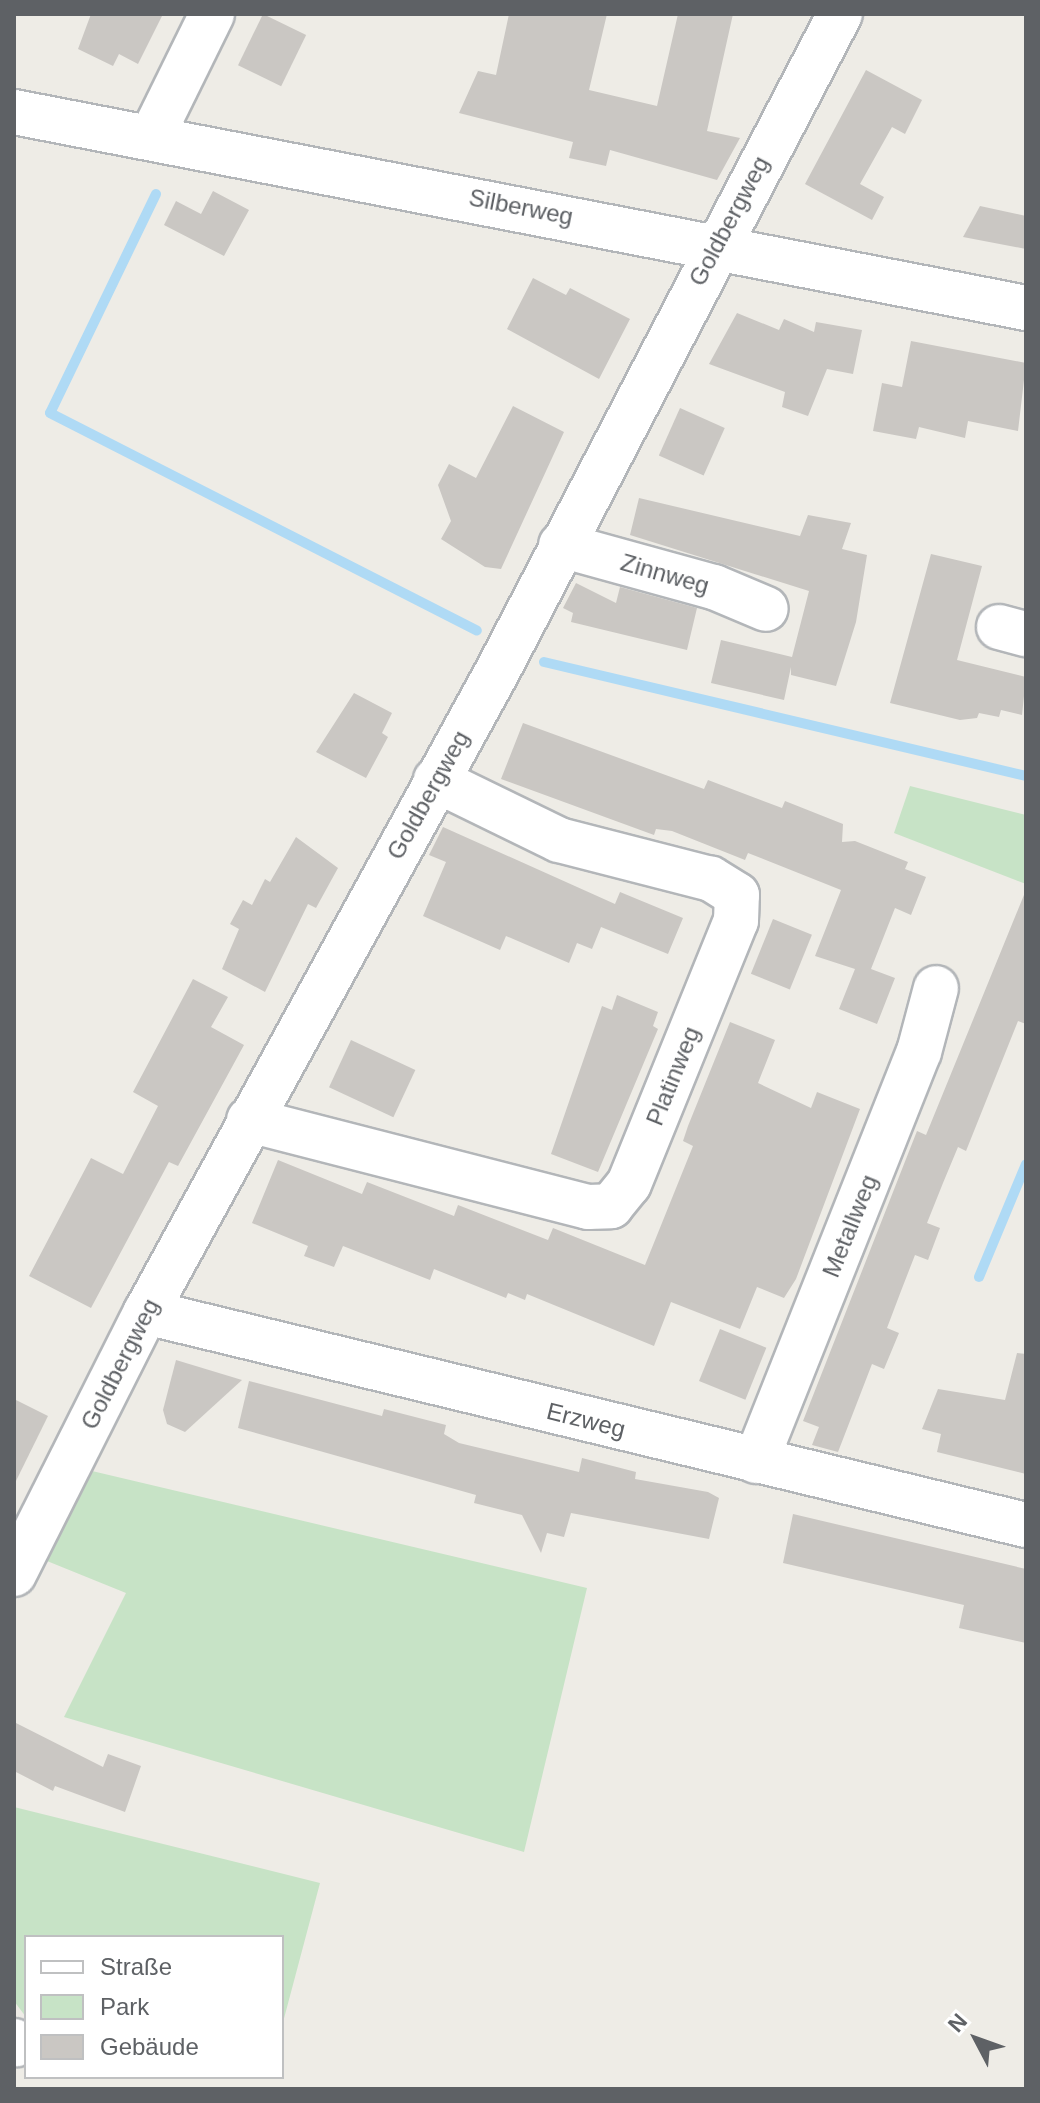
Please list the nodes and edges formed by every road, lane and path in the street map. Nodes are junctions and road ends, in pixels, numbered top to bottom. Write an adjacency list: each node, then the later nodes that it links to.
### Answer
1 (212, 14): 4 (street)
2 (840, 14): 5 (street, Goldbergweg)
3 (14, 112): 4 (street, Silberweg)
4 (152, 136): 5 (street, Silberweg)
5 (716, 245): 6 (street, Silberweg); 7 (street, Goldbergweg)
6 (1026, 308)
7 (561, 545): 8 (street, Zinnweg); 9 (street, Goldbergweg)
8 (766, 609)
9 (436, 780): 11 (street, Goldbergweg); 11 (street, Platinweg)
10 (936, 988): 13 (street, Metallweg)
11 (249, 1120): 12 (street, Goldbergweg)
12 (146, 1312): 13 (street, Erzweg); 15 (street, Goldbergweg)
13 (756, 1461): 14 (street, Erzweg)
14 (1026, 1525)
15 (14, 1574)

